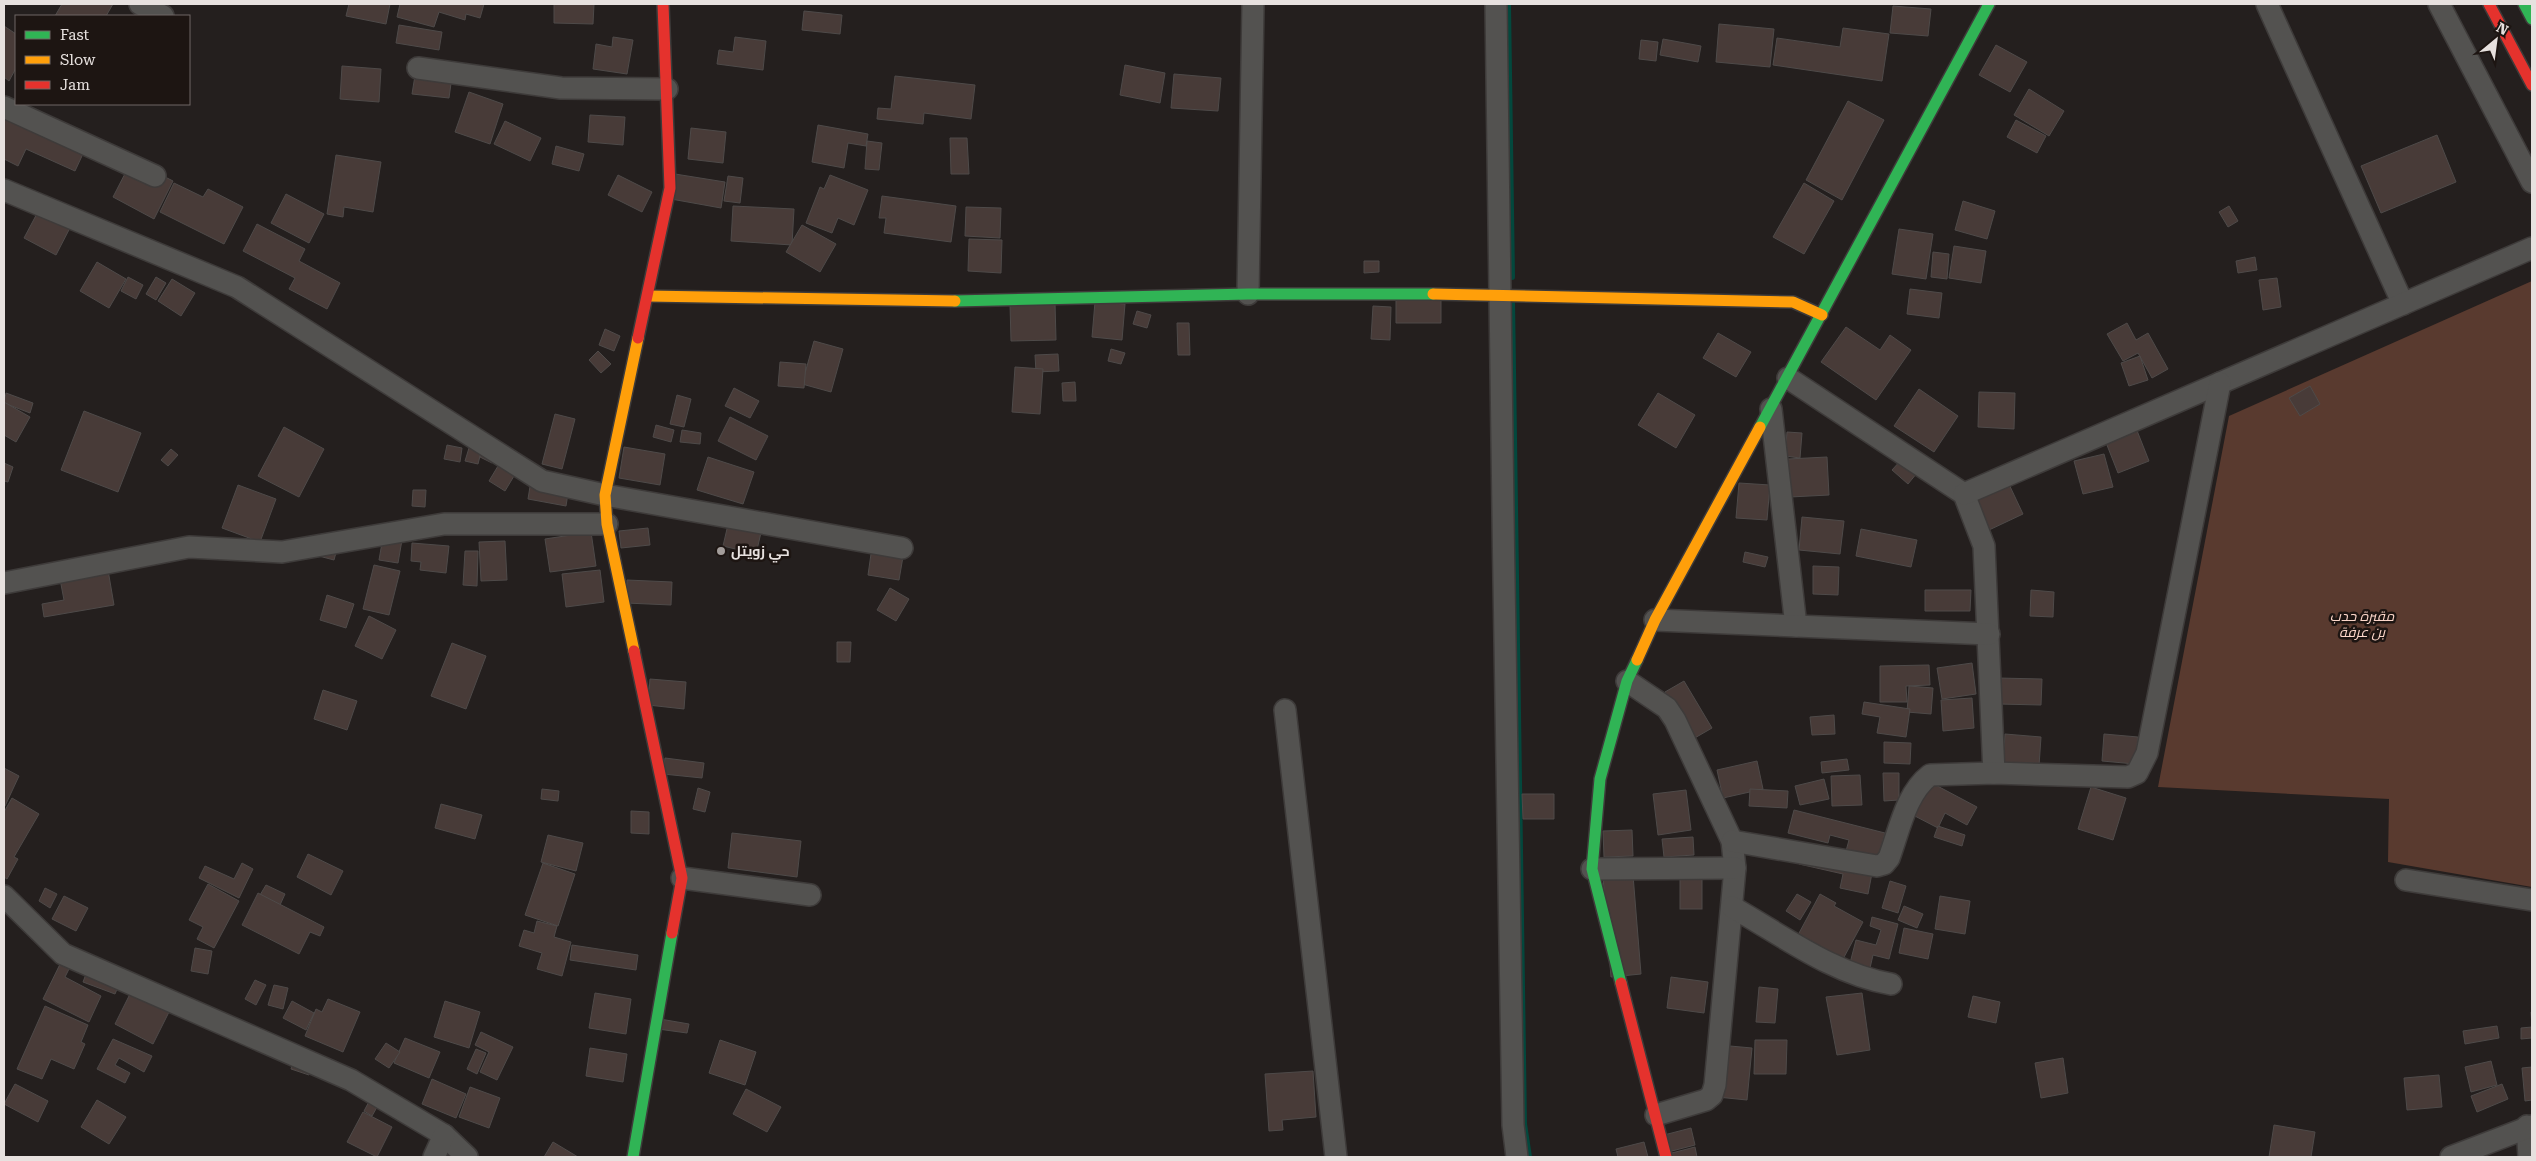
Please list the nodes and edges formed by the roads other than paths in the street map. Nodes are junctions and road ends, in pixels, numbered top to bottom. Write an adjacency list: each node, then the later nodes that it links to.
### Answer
1 (140, 4): 10 (street)
2 (663, 4): 14 (street)
3 (1253, 4): 20 (street)
4 (1496, 4): 21 (street)
5 (1989, 4): 24 (street)
6 (2267, 4): 23 (street)
7 (2439, 4): 17 (street)
8 (2489, 4): 13 (street)
9 (2524, 4): 11 (street)
10 (161, 15)
11 (2532, 19)
12 (418, 68): 14 (street)
13 (2532, 85)
14 (667, 89): 22 (street)
15 (4, 107): 16 (street)
16 (155, 176)
17 (2532, 182)
18 (4, 190): 29 (street)
19 (2532, 248): 23 (street)
20 (1248, 294): 21 (street); 22 (street)
21 (1498, 294): 24 (street); 56 (street)
22 (648, 296): 29 (street)
23 (2403, 304): 26 (street)
24 (1822, 315): 25 (street)
25 (1788, 378): 27 (street); 28 (street)
26 (2220, 383): 28 (street); 38 (street)
27 (1771, 409): 33 (street); 34 (street)
28 (1964, 494): 35 (street)
29 (605, 495): 30 (street); 31 (street)
30 (607, 524): 32 (street); 42 (street)
31 (902, 548)
32 (4, 583)
33 (1655, 620): 34 (street); 36 (street)
34 (1796, 626): 35 (street)
35 (1989, 634): 38 (street)
36 (1627, 682): 39 (street); 41 (street)
37 (1285, 710): 55 (street)
38 (1994, 773): 39 (street)
39 (1732, 841): 40 (street)
40 (1735, 868): 41 (street); 47 (street)
41 (1592, 869): 49 (street)
42 (682, 878): 44 (street); 54 (street)
43 (2406, 880): 46 (street)
44 (810, 895)
45 (4, 896): 51 (street)
46 (2532, 900)
47 (1732, 906): 48 (street); 49 (street)
48 (1890, 984)
49 (1656, 1115): 57 (street)
50 (2530, 1126): 58 (street); 59 (street)
51 (444, 1134): 52 (street); 53 (street)
52 (434, 1157)
53 (467, 1157)
54 (633, 1157)
55 (1336, 1157)
56 (1518, 1157)
57 (1666, 1157)
58 (2451, 1157)
59 (2529, 1157)

